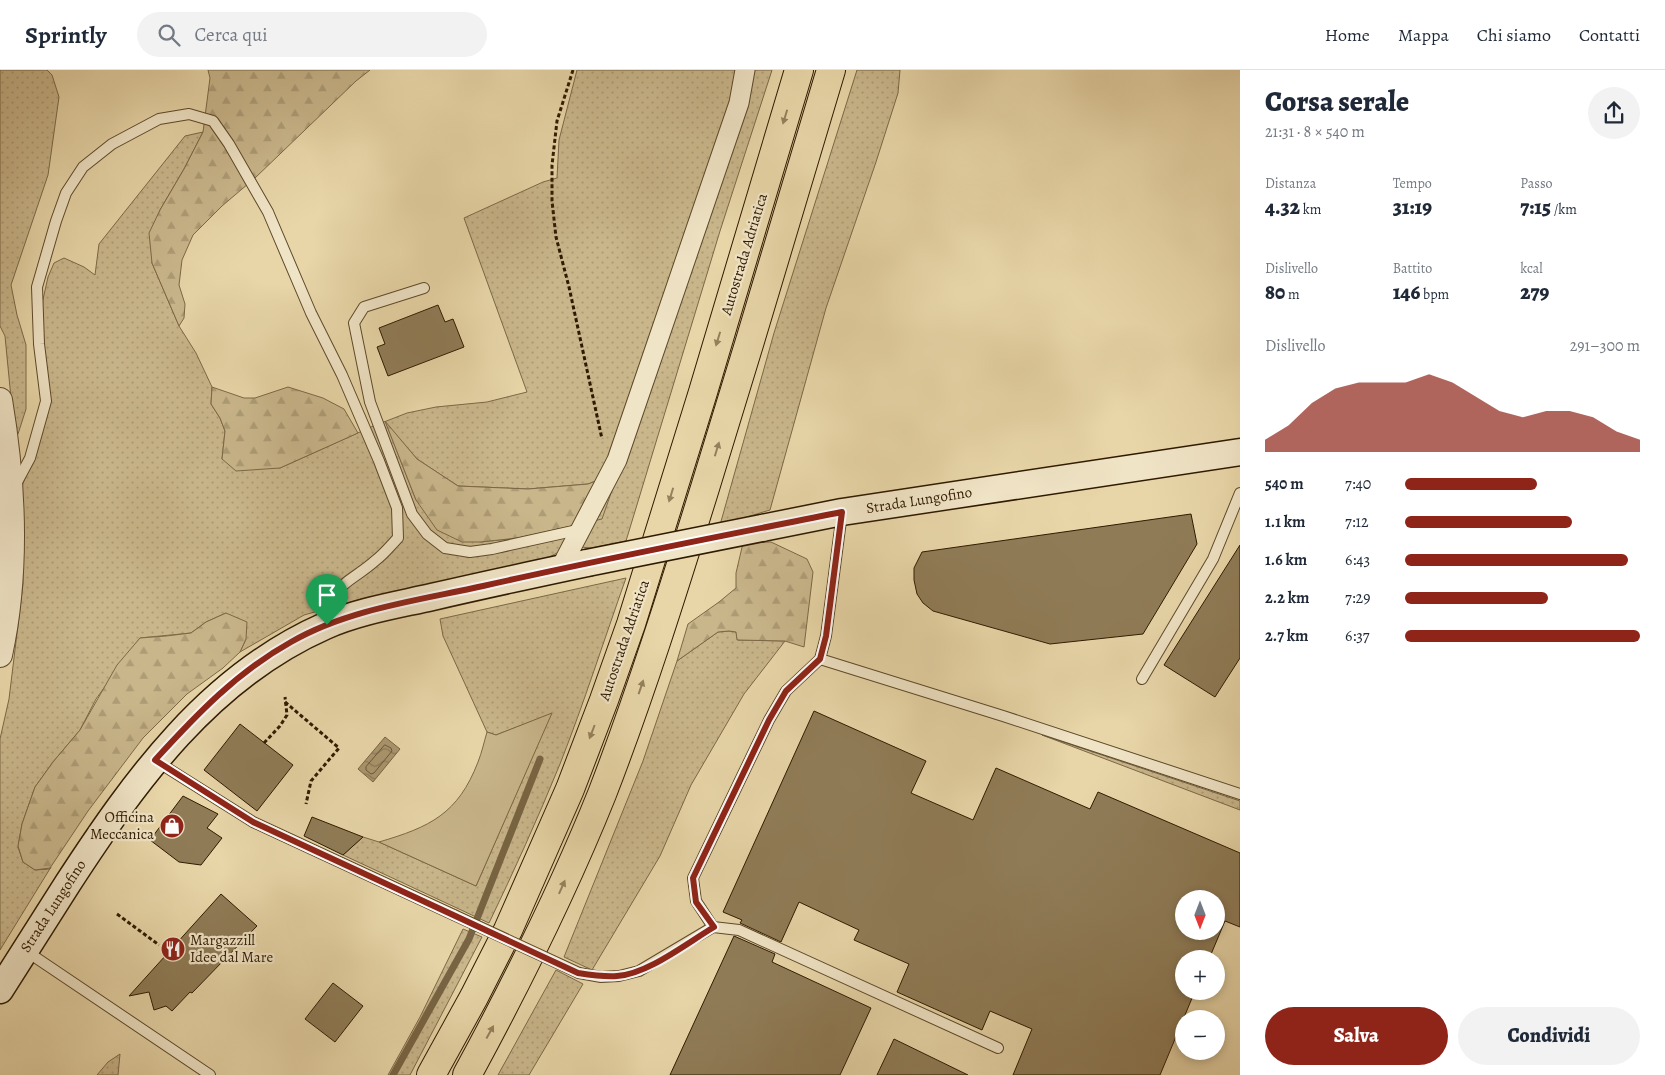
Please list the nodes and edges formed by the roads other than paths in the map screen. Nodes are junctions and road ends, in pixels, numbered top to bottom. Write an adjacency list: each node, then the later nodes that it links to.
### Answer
1 (744, 70): 10 (street)
2 (799, 70): 23 (highway, Autostrada Adriatica, one-way to 23)
3 (831, 70): 24 (highway, Autostrada Adriatica, one-way to 3)
4 (424, 288): 10 (lane)
5 (0, 400): 8 (street)
6 (1240, 452): 9 (main road, Strada Lungofino)
7 (1240, 493): 15 (lane)
8 (10, 496): 12 (lane); 13 (street)
9 (842, 512): 11 (main road, Strada Lungofino, bridge); 14 (lane)
10 (582, 528): 11 (street)
11 (560, 569): 12 (main road, Strada Lungofino)
12 (327, 625): 16 (main road, Strada Lungofino)
13 (0, 655)
14 (820, 659): 17 (lane); 18 (lane)
15 (1142, 679)
16 (155, 760): 18 (lane, bridge); 19 (main road, Strada Lungofino)
17 (1240, 794)
18 (714, 927): 21 (lane)
19 (25, 950): 20 (main road, Strada Lungofino); 22 (lane)
20 (0, 990)
21 (998, 1048)
22 (210, 1075)
23 (431, 1075)
24 (466, 1075)

